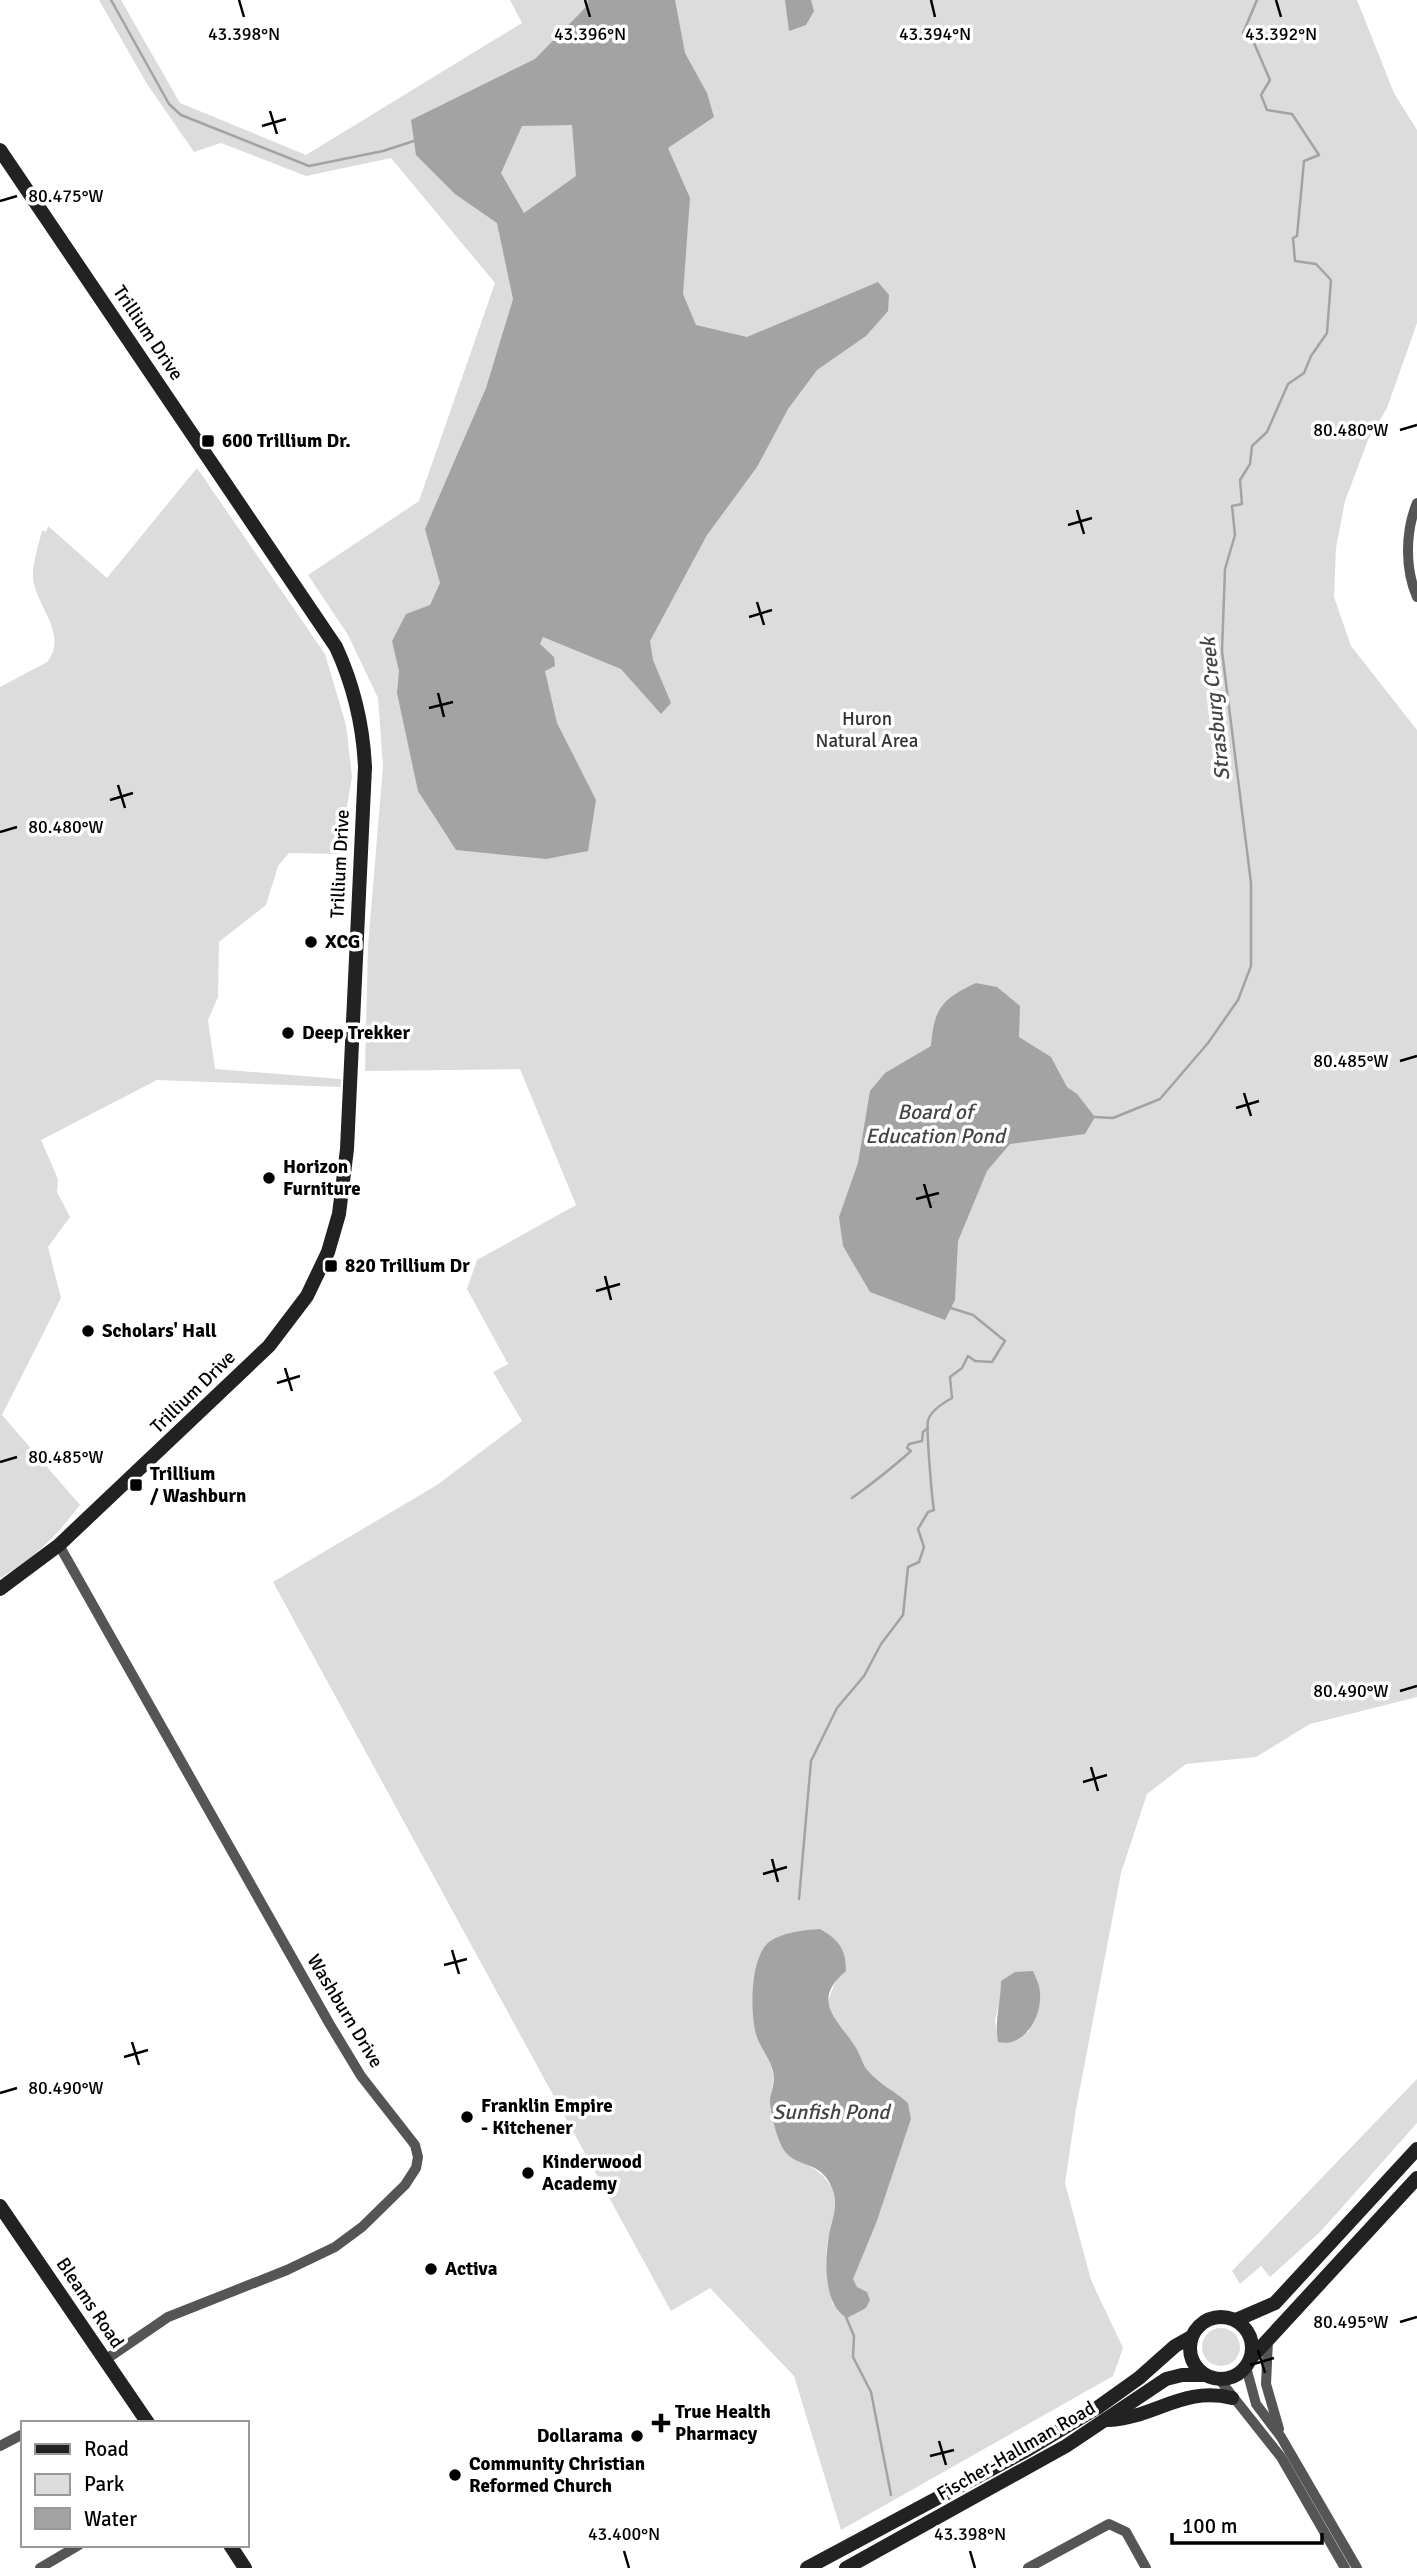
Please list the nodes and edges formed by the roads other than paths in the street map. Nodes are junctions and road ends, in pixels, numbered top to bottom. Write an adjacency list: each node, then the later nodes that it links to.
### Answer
1 (0, 150): 4 (main road, Trillium Drive)
2 (1417, 503): 3 (street)
3 (1417, 597)
4 (59, 1545): 5 (main road, Trillium Drive); 12 (street, Washburn Drive)
5 (0, 1588)
6 (1417, 2149): 9 (main road)
7 (1417, 2178): 11 (main road)
8 (0, 2206): 12 (main road, Bleams Road)
9 (1236, 2320): 10 (main road); 13 (main road)
10 (1191, 2337): 14 (main road); 26 (main road, Fischer-Hallman Road)
11 (1268, 2340): 13 (main road); 20 (street)
12 (105, 2360): 18 (main road, Bleams Road)
13 (1248, 2362): 15 (main road); 20 (street)
14 (1204, 2375): 15 (main road); 17 (main road, Fischer-Hallman Road)
15 (1219, 2379): 16 (street)
16 (1232, 2398): 17 (main road); 30 (street)
17 (1107, 2420): 27 (main road, Fischer-Hallman Road)
18 (147, 2421)
19 (21, 2435): 21 (street)
20 (1281, 2437): 31 (street)
21 (0, 2446)
22 (76, 2547): 24 (street)
23 (231, 2547): 25 (main road)
24 (40, 2568)
25 (245, 2568)
26 (807, 2568)
27 (846, 2568)
28 (1028, 2568): 29 (street)
29 (1146, 2568)
30 (1345, 2568)
31 (1357, 2568)

